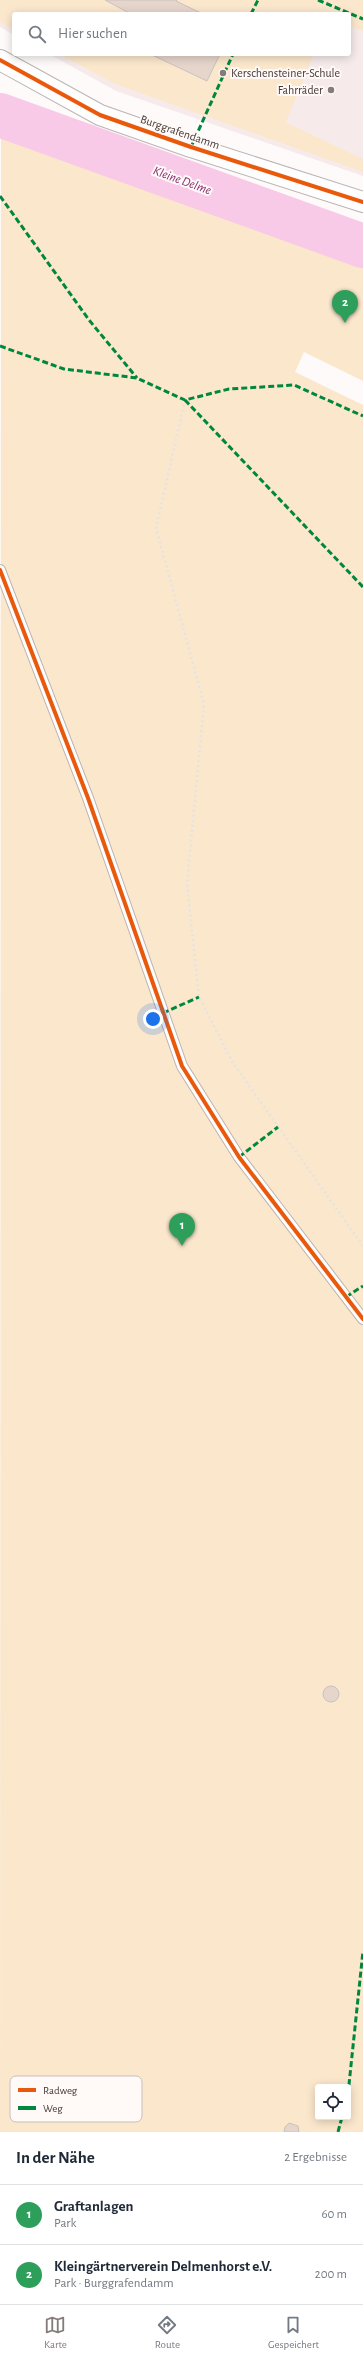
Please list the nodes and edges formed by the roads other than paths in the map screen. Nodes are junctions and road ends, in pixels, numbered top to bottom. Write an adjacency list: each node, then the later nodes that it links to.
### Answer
1 (0, 60): 2 (street, Burggrafendamm)
2 (363, 202)
3 (0, 570): 4 (lane)
4 (363, 1320)

